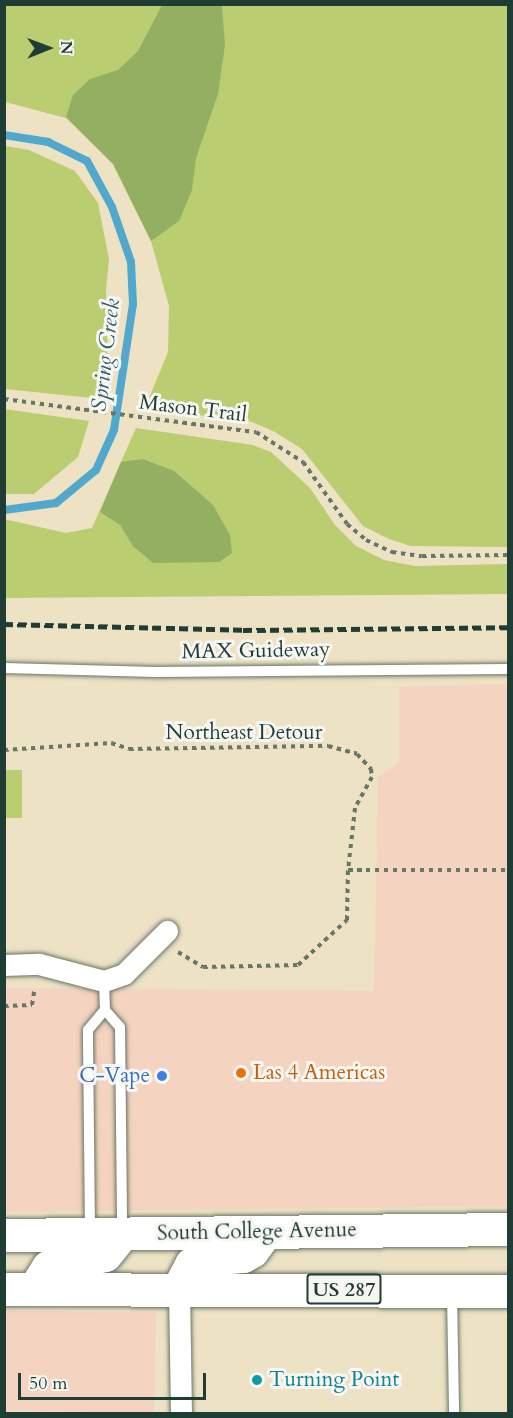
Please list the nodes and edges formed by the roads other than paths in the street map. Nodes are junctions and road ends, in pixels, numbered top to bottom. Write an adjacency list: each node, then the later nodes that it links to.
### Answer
1 (4, 668): 2 (lane, MAX Guideway)
2 (508, 669)
3 (171, 940): 5 (street)
4 (4, 965): 5 (street)
5 (104, 981): 6 (lane)
6 (105, 1010): 9 (lane); 10 (lane)
7 (508, 1228): 8 (highway, South College Avenue)
8 (265, 1233): 10 (highway, South College Avenue); 12 (highway)
9 (90, 1234): 10 (highway, South College Avenue); 11 (highway, South College Avenue)
10 (122, 1234): 13 (highway)
11 (4, 1235)
12 (179, 1287): 13 (highway, US 287); 14 (highway, US 287); 16 (street)
13 (19, 1289)
14 (452, 1290): 15 (highway, US 287); 17 (lane)
15 (508, 1291)
16 (181, 1413)
17 (454, 1413)

